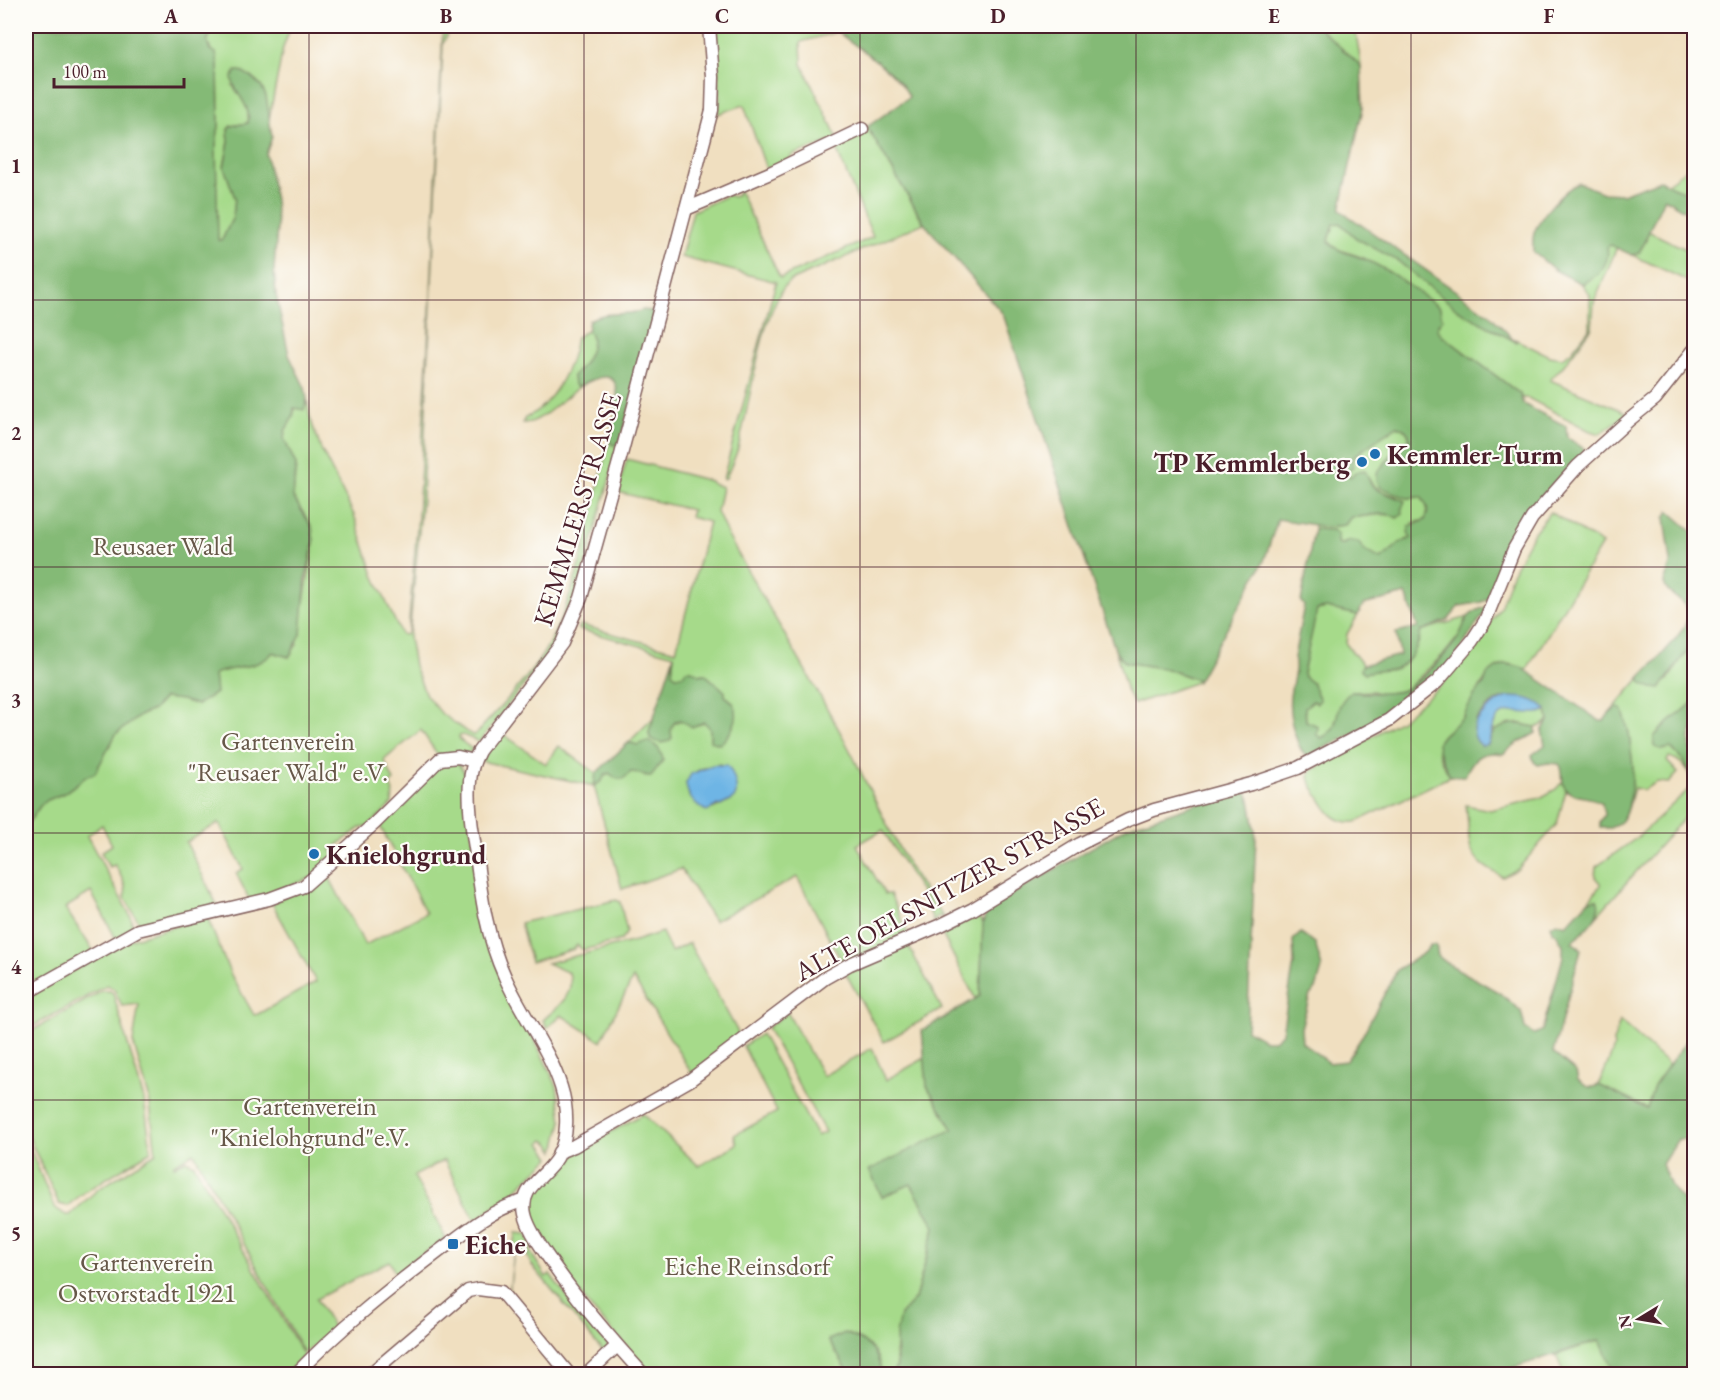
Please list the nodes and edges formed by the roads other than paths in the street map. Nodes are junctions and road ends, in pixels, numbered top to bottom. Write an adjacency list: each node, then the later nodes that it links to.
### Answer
1 (709, 26): 3 (street, KEMMLERSTRASSE)
2 (862, 129): 3 (street)
3 (686, 209): 5 (street, KEMMLERSTRASSE)
4 (1695, 350): 7 (street, ALTE OELSNITZER STRASSE)
5 (474, 761): 6 (street); 7 (street, KEMMLERSTRASSE)
6 (26, 993)
7 (559, 1152): 8 (street, KEMMLERSTRASSE)
8 (524, 1201): 9 (street); 10 (street)
9 (617, 1346): 13 (street); 14 (street)
10 (296, 1374)
11 (370, 1374): 12 (street)
12 (569, 1374)
13 (588, 1374)
14 (643, 1374)

